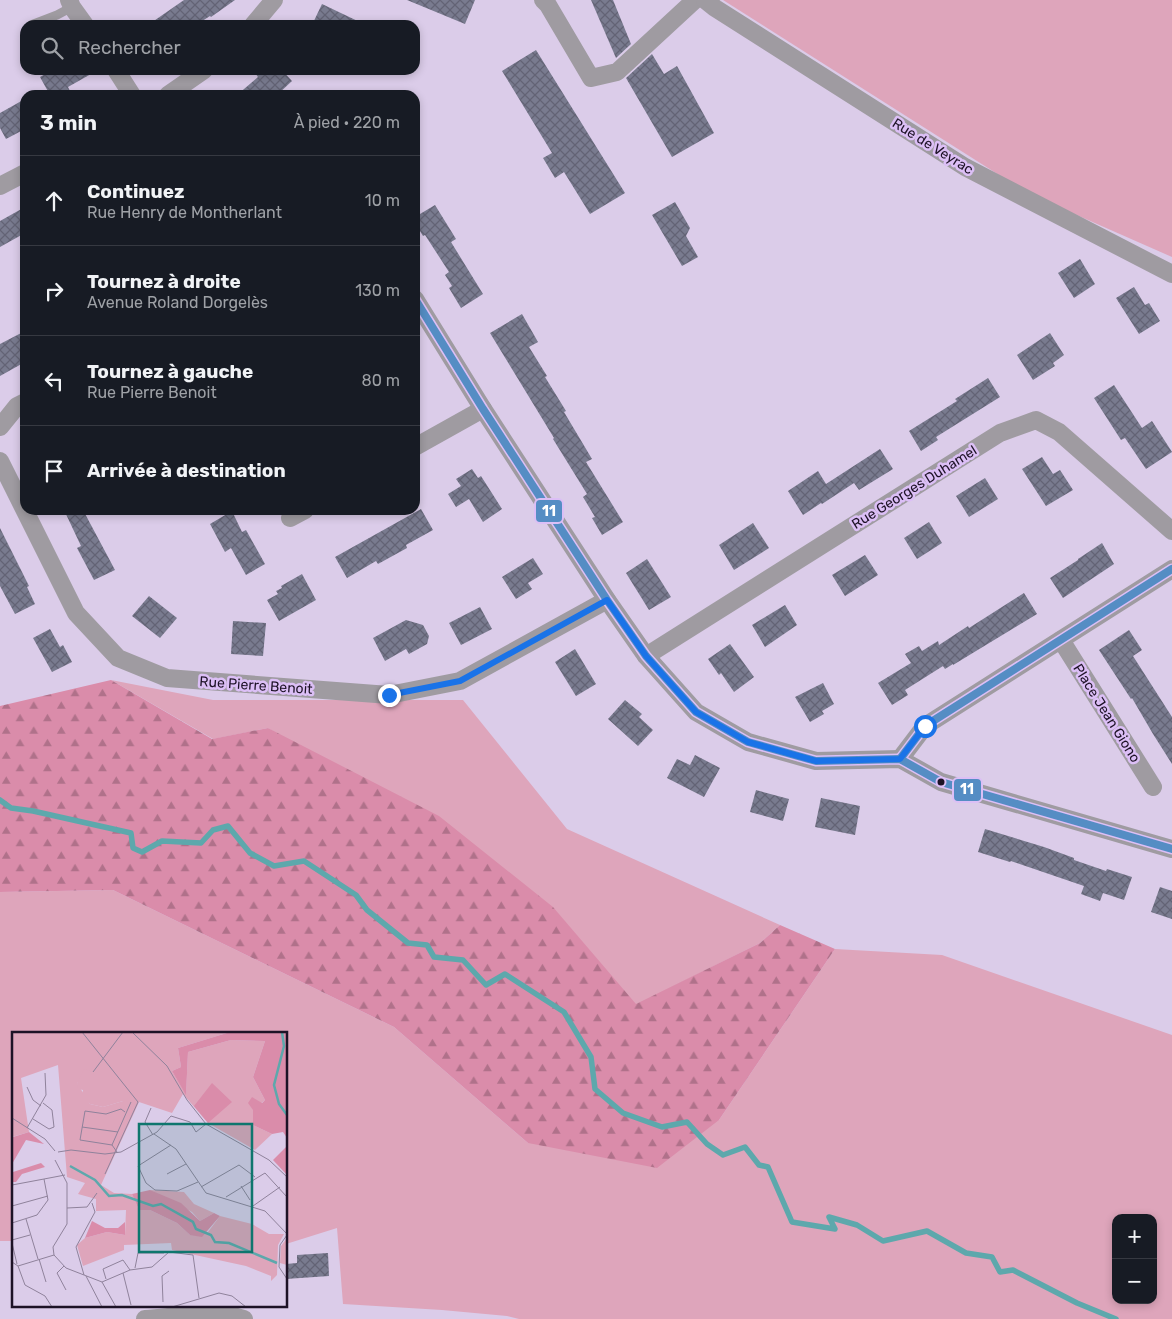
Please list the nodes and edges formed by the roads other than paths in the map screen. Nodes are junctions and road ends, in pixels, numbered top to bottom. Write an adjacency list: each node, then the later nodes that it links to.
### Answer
1 (274, 0): 8 (street)
2 (543, 0): 3 (street)
3 (695, 0)
4 (705, 0): 15 (street, Rue de Veyrac)
5 (70, 3): 6 (lane); 7 (street)
6 (44, 20)
7 (82, 20)
8 (257, 20)
9 (119, 75): 11 (street)
10 (197, 75): 12 (street)
11 (129, 90)
12 (175, 90)
13 (20, 176): 14 (street)
14 (0, 186)
15 (1172, 274)
16 (420, 307): 18 (street)
17 (20, 404): 19 (street)
18 (483, 409): 20 (street); 26 (street)
19 (0, 427)
20 (420, 444)
21 (0, 462): 22 (street, Rue Pierre Benoit)
22 (20, 502)
23 (27, 515): 26 (street, Rue Pierre Benoit)
24 (1172, 532): 28 (street, Rue Georges Duhamel)
25 (1172, 568): 27 (street)
26 (607, 600): 28 (street)
27 (1061, 640): 29 (street); 30 (street, Place Jean Giono)
28 (646, 656): 29 (street)
29 (900, 759): 31 (street)
30 (1153, 787)
31 (1172, 849)
32 (145, 1319): 33 (street)
33 (244, 1319)

